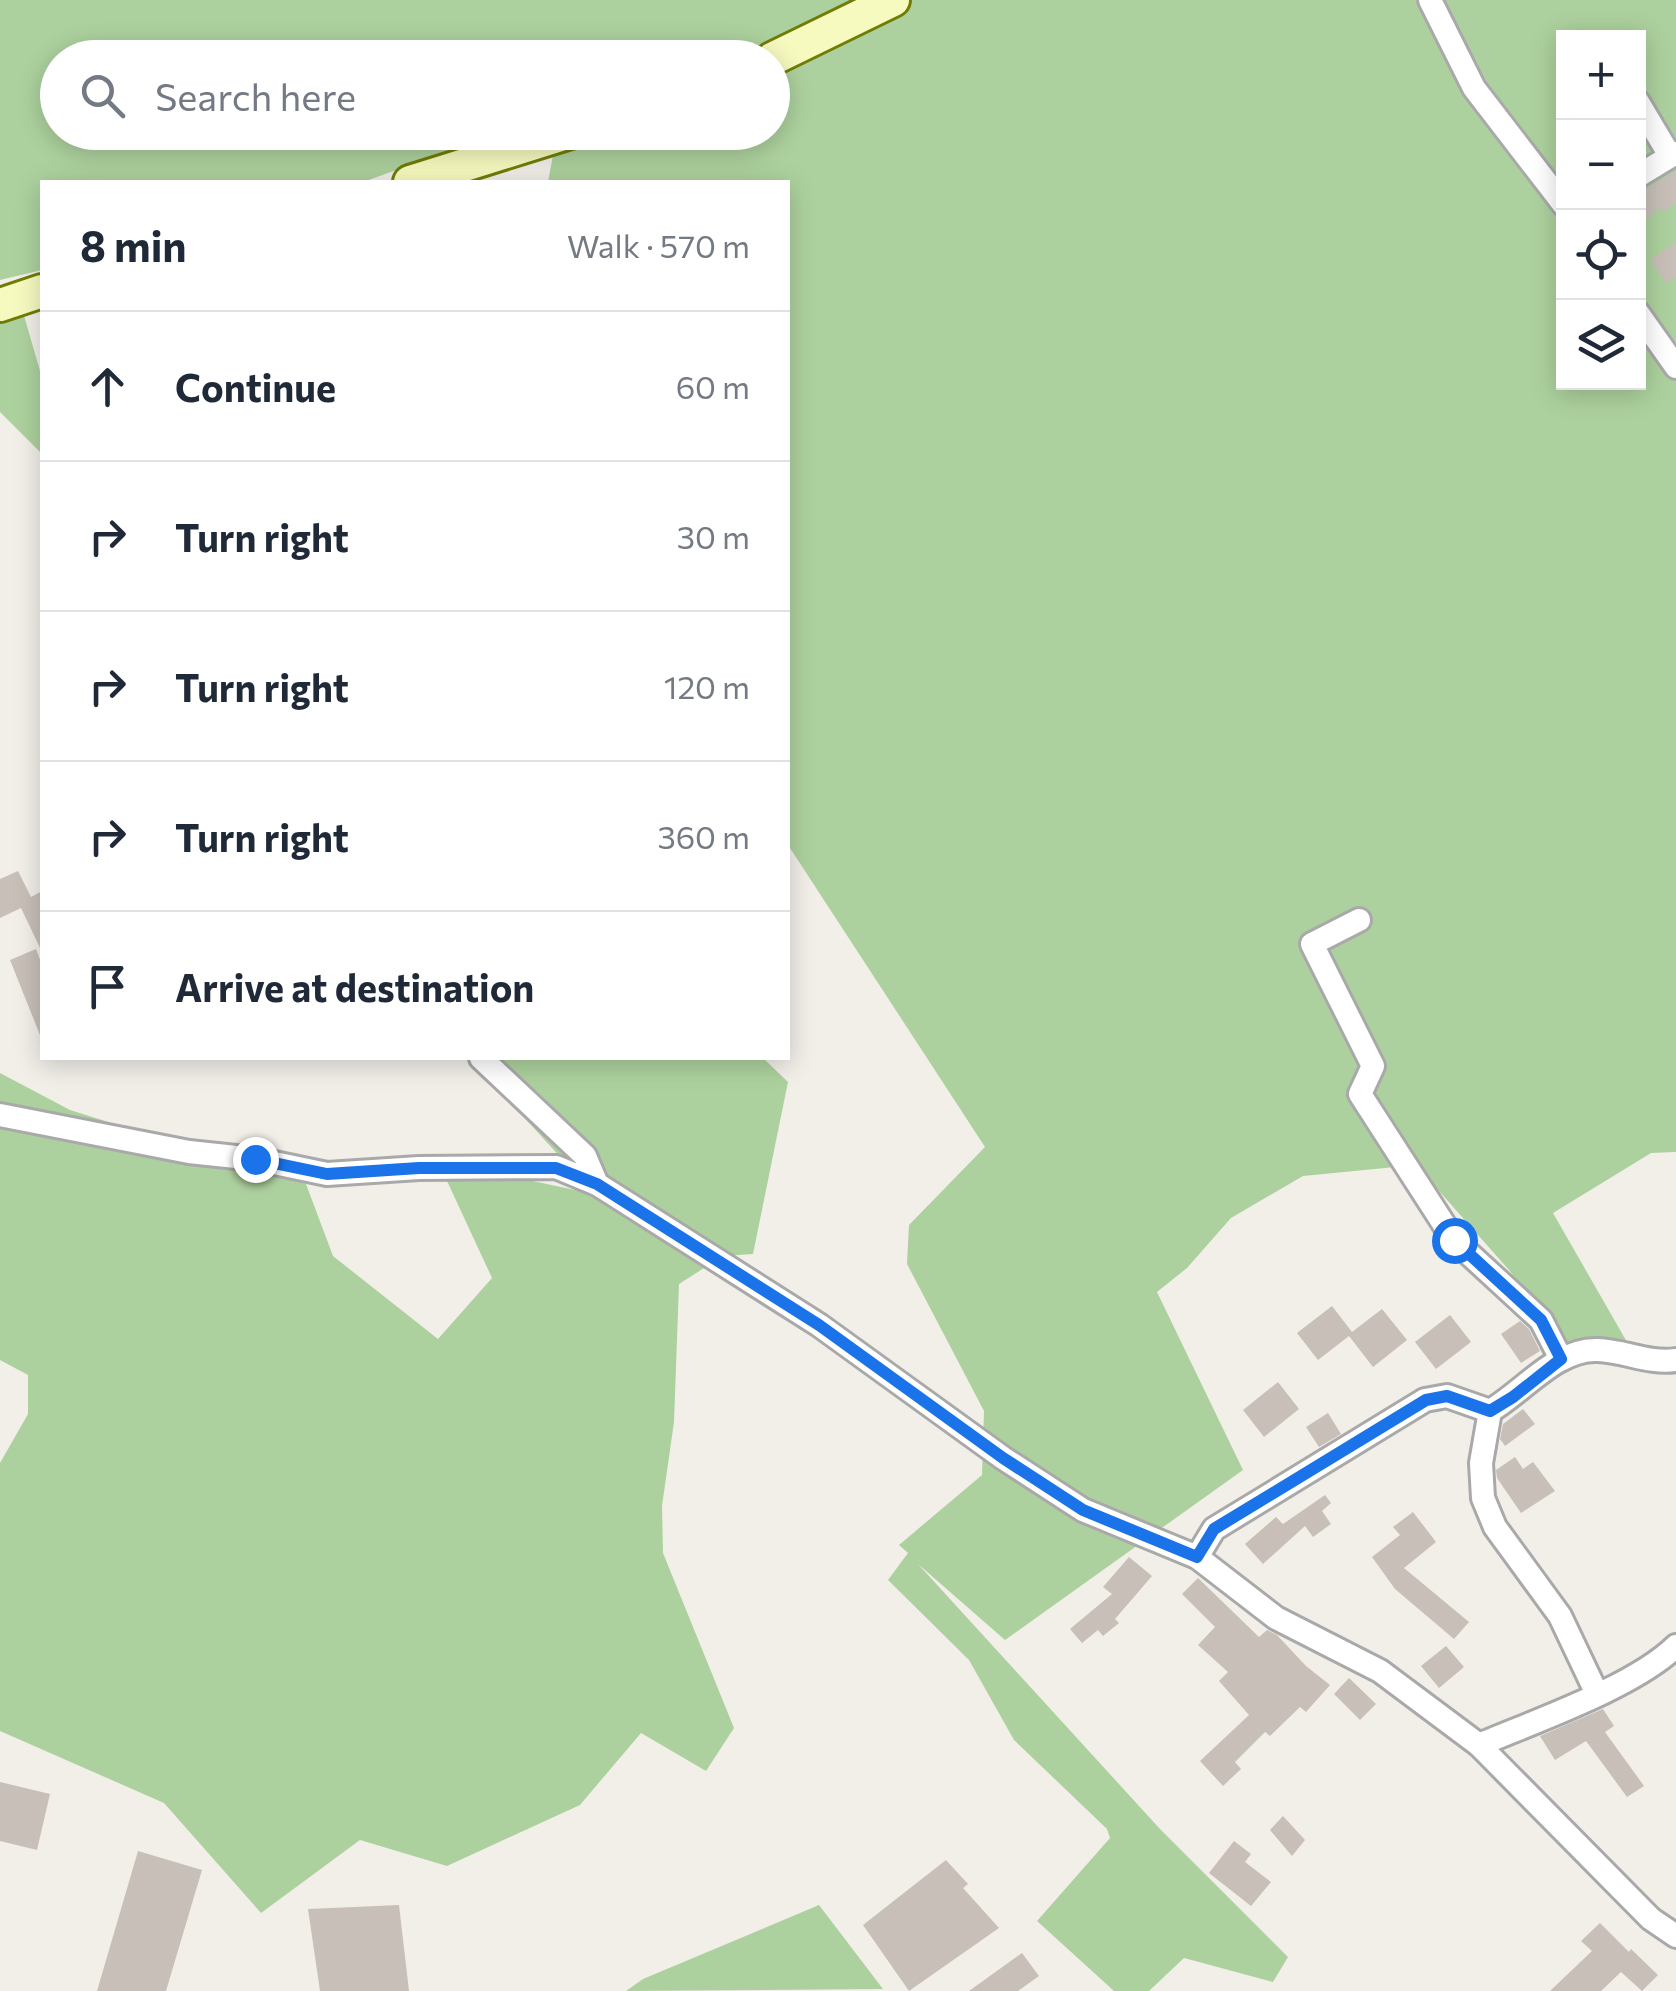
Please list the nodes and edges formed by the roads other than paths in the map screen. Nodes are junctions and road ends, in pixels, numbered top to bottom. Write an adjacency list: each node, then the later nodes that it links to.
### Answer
1 (893, 0): 3 (street)
2 (1430, 0): 9 (street)
3 (790, 50)
4 (1646, 114): 6 (street)
5 (512, 150): 8 (street)
6 (1673, 154): 7 (street)
7 (1646, 171)
8 (416, 180)
9 (1556, 195)
10 (40, 292): 11 (street)
11 (0, 304)
12 (1646, 325): 13 (street)
13 (1676, 366)
14 (1359, 920): 18 (street)
15 (483, 1060): 17 (street)
16 (0, 1115): 17 (street)
17 (597, 1184): 21 (street)
18 (1561, 1359): 19 (street); 20 (street)
19 (1676, 1360)
20 (1490, 1411): 21 (street); 23 (street)
21 (1197, 1557): 24 (street)
22 (1676, 1646): 23 (street)
23 (1598, 1694): 24 (street)
24 (1479, 1745): 25 (street)
25 (1676, 1936)

